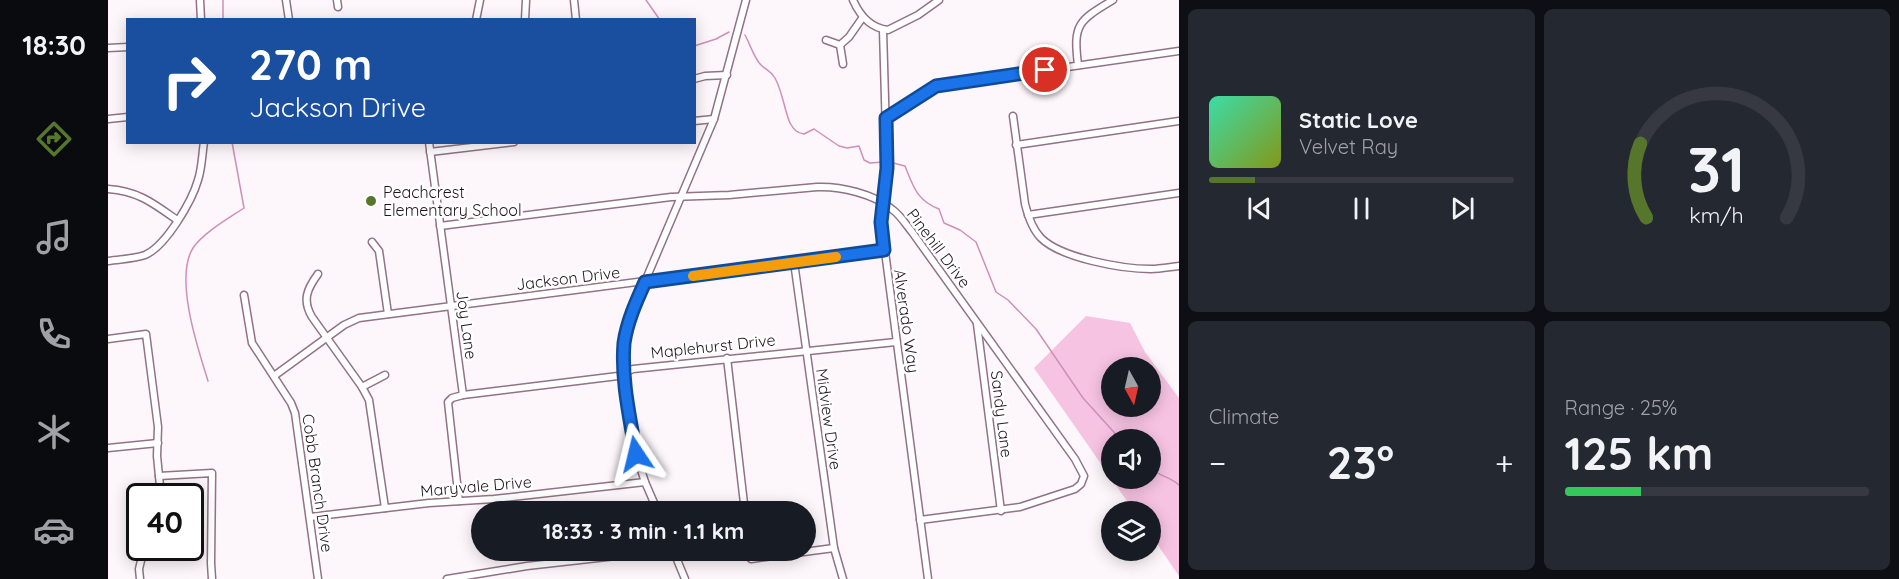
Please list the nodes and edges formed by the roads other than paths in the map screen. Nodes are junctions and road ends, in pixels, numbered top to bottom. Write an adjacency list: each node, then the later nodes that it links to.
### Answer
1 (200, 0): 11 (street)
2 (286, 0): 12 (street)
3 (480, 0): 13 (street)
4 (526, 0): 14 (street)
5 (574, 0): 15 (street)
6 (746, 0): 24 (street)
7 (853, 0): 10 (street)
8 (939, 0): 16 (street)
9 (1113, 0): 23 (street)
10 (863, 17): 16 (street); 18 (street)
11 (201, 18)
12 (289, 18)
13 (476, 18)
14 (525, 18)
15 (576, 18)
16 (883, 30): 28 (street, Alverado Way)
17 (826, 40): 18 (street)
18 (840, 45): 22 (street)
19 (126, 47): 20 (street)
20 (108, 48)
21 (1179, 51): 23 (street)
22 (843, 64)
23 (1078, 65): 28 (street)
24 (727, 75): 25 (street); 30 (street)
25 (696, 78)
26 (1013, 116): 36 (street)
27 (126, 117): 29 (street)
28 (886, 118): 41 (street, Alverado Way)
29 (108, 119)
30 (714, 119): 32 (street); 40 (street)
31 (1179, 121): 36 (street)
32 (696, 122)
33 (204, 144): 43 (street)
34 (429, 144): 37 (street, Joy Lane)
35 (497, 144): 37 (street)
36 (1016, 144): 42 (street)
37 (430, 152): 44 (street, Joy Lane)
38 (108, 189): 43 (street)
39 (1179, 193): 42 (street)
40 (682, 198): 41 (street, Pinehill Drive); 44 (street, Pinehill Drive); 51 (street)
41 (882, 203): 46 (street, Alverado Way); 55 (street, Pinehill Drive)
42 (1028, 215): 49 (street)
43 (177, 220): 47 (street)
44 (440, 226): 53 (street, Joy Lane)
45 (372, 243): 54 (street)
46 (884, 250): 48 (street, Jackson Drive); 58 (street, Alverado Way)
47 (108, 261)
48 (794, 262): 51 (street, Jackson Drive); 59 (street, Midview Drive)
49 (1179, 266)
50 (318, 274): 56 (street)
51 (645, 282): 53 (street, Jackson Drive); 61 (street)
52 (244, 295): 63 (street, Cobb Branch Drive)
53 (451, 306): 54 (street, Jackson Drive); 65 (street, Joy Lane)
54 (388, 314): 56 (street, Jackson Drive)
55 (977, 321): 75 (street, Sandy Lane); 75 (street, Pinehill Drive)
56 (327, 338): 63 (street, Jackson Drive); 64 (street)
57 (108, 339): 66 (street)
58 (896, 342): 59 (street, Maplehurst Drive); 77 (street, Alverado Way)
59 (806, 350): 60 (street, Maplehurst Drive); 78 (street, Midview Drive)
60 (727, 358): 61 (street, Maplehurst Drive); 73 (street)
61 (624, 373): 65 (street, Maplehurst Drive); 69 (street)
62 (385, 375): 64 (street)
63 (274, 376): 76 (street, Cobb Branch Drive)
64 (362, 387): 74 (street)
65 (464, 395): 71 (street)
66 (158, 443): 67 (street); 68 (street)
67 (108, 448)
68 (159, 476): 70 (street); 84 (street)
69 (645, 482): 71 (street, Maryvale Drive); 72 (street)
70 (159, 483)
71 (459, 501): 74 (street, Maryvale Drive)
72 (653, 501)
73 (744, 501)
74 (385, 508): 76 (street, Maryvale Drive)
75 (1001, 511): 77 (street, Pinehill Drive)
76 (310, 517): 85 (street, Cobb Branch Drive)
77 (920, 520): 89 (street, Alverado Way)
78 (834, 548): 79 (street); 88 (street, Midview Drive)
79 (816, 550)
80 (141, 561): 83 (street)
81 (572, 561): 86 (street)
82 (676, 561): 87 (street)
83 (140, 579)
84 (213, 579)
85 (318, 579)
86 (447, 579)
87 (685, 579)
88 (843, 579)
89 (928, 579)

